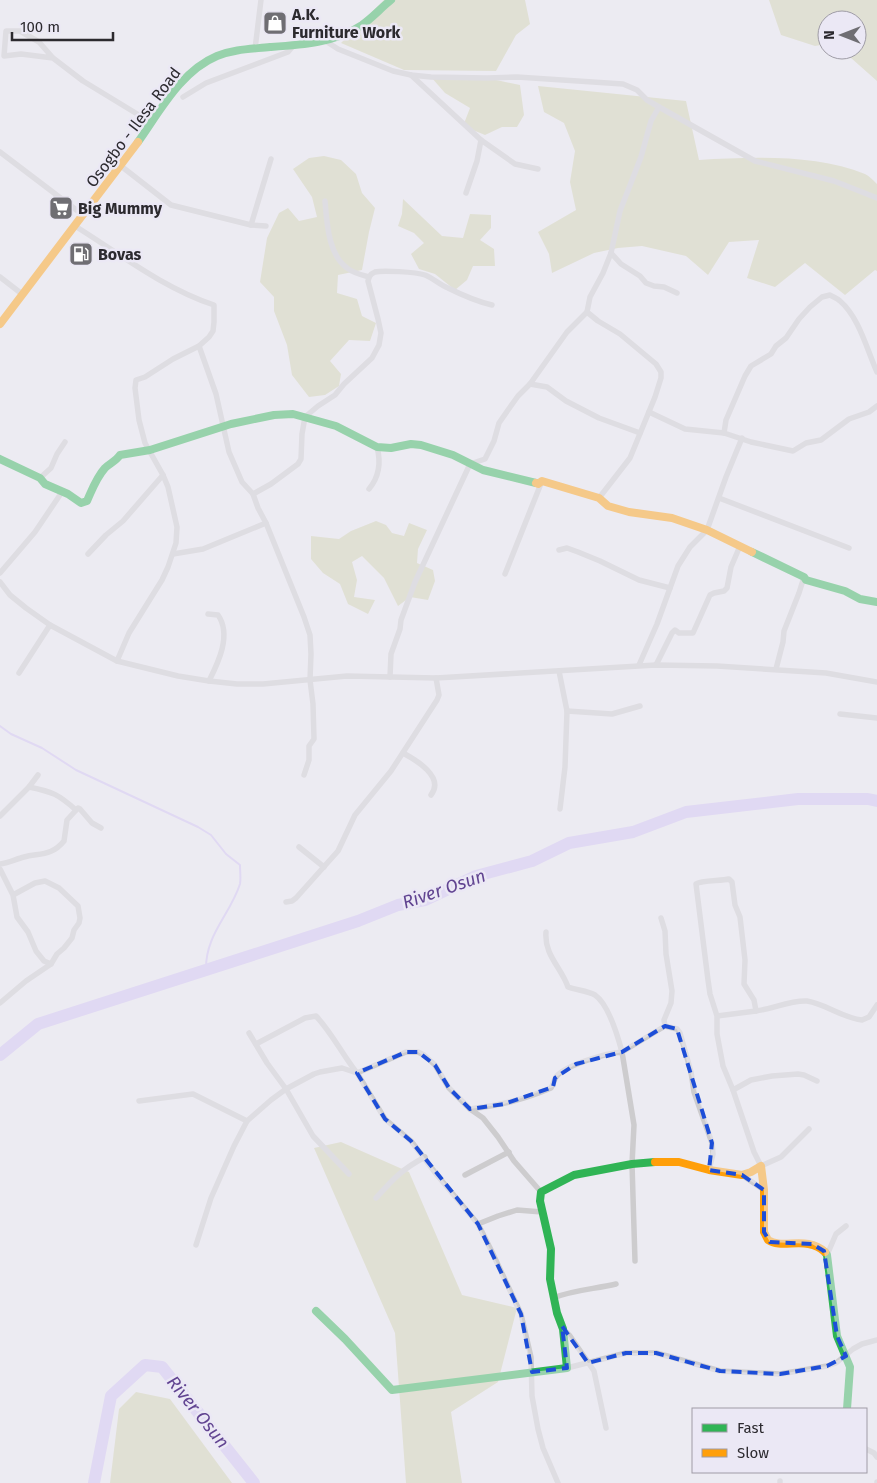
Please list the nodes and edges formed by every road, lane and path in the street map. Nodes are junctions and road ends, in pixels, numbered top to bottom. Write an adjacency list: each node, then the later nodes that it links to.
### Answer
1 (261, 0): 5 (street)
2 (391, 0): 3 (street, Osogbo - Ilesa Road)
3 (324, 40): 4 (street, Osogbo - Ilesa Road); 7 (street)
4 (293, 46): 5 (street, Osogbo - Ilesa Road); 8 (street)
5 (256, 49): 10 (street, Osogbo - Ilesa Road)
6 (53, 58): 6 (street); 10 (street)
7 (410, 74): 9 (street); 11 (street)
8 (183, 97)
9 (658, 107): 17 (street); 23 (street)
10 (152, 123): 14 (street, Osogbo - Ilesa Road)
11 (482, 140): 15 (street); 16 (street)
12 (0, 152): 19 (street)
13 (271, 159): 20 (street)
14 (121, 166): 19 (street, Osogbo - Ilesa Road); 20 (street)
15 (538, 169)
16 (466, 193)
17 (877, 198)
18 (325, 202): 25 (street)
19 (83, 215): 21 (street, Osogbo - Ilesa Road)
20 (251, 225): 22 (street)
21 (75, 226): 27 (street, Osogbo - Ilesa Road); 31 (street)
22 (266, 226)
23 (611, 253): 26 (street); 29 (street)
24 (0, 277): 27 (street)
25 (369, 278): 28 (street); 36 (street)
26 (677, 293)
27 (22, 294): 30 (street, Osogbo - Ilesa Road)
28 (492, 305)
29 (587, 312): 33 (street); 35 (street)
30 (0, 324)
31 (200, 346): 37 (street); 42 (street)
32 (877, 372): 39 (street)
33 (530, 384): 38 (street); 45 (street)
34 (877, 406): 40 (street)
35 (649, 412): 38 (street); 39 (street)
36 (305, 418): 37 (street); 43 (street); 51 (street)
37 (224, 427): 42 (street); 51 (street)
38 (640, 433): 52 (street)
39 (724, 433): 40 (street)
40 (742, 438): 53 (street)
41 (65, 442): 47 (street)
42 (147, 446): 46 (street); 50 (street)
43 (377, 447): 45 (street); 49 (street)
44 (0, 459): 47 (street)
45 (470, 464): 48 (street); 75 (street)
46 (163, 475): 59 (street); 60 (street)
47 (40, 478): 50 (street)
48 (542, 481): 52 (street); 62 (street)
49 (369, 489)
50 (62, 492): 61 (street)
51 (253, 494): 54 (street)
52 (599, 498): 55 (street)
53 (719, 498): 55 (street); 57 (street)
54 (266, 524): 60 (street); 77 (street)
55 (707, 530): 56 (street); 65 (street)
56 (740, 546): 63 (street); 71 (street)
57 (849, 548)
58 (560, 550): 65 (street)
59 (88, 554)
60 (172, 554): 69 (street)
61 (0, 573)
62 (506, 574)
63 (804, 577): 66 (street); 72 (street)
64 (0, 582): 68 (street)
65 (670, 588): 70 (street)
66 (877, 602)
67 (208, 614): 78 (street)
68 (50, 625): 69 (street); 74 (street)
69 (117, 661): 78 (street)
70 (639, 665): 71 (street); 73 (street)
71 (656, 665): 72 (street)
72 (776, 669): 79 (street)
73 (559, 671): 76 (street); 81 (street)
74 (19, 673)
75 (390, 677): 76 (street); 77 (street)
76 (436, 678): 84 (street)
77 (310, 680): 78 (street); 86 (street)
78 (209, 681)
79 (877, 682)
80 (640, 706): 81 (street)
81 (567, 711): 89 (street)
82 (840, 714): 83 (street)
83 (877, 718)
84 (403, 753): 88 (street); 95 (street)
85 (38, 775): 87 (street)
86 (304, 775)
87 (29, 787): 90 (street); 91 (street)
88 (431, 795)
89 (560, 809)
90 (76, 810): 92 (street); 94 (street)
91 (0, 816)
92 (100, 828)
93 (299, 847): 95 (street)
94 (0, 864)
95 (324, 867): 98 (street)
96 (0, 869): 97 (street)
97 (13, 895): 101 (street); 101 (street)
98 (286, 902)
99 (661, 918): 106 (street)
100 (546, 932): 109 (street)
101 (51, 964): 102 (street)
102 (0, 1003)
103 (877, 1005): 104 (street)
104 (756, 1011): 105 (street); 105 (street)
105 (716, 1016): 113 (street)
106 (665, 1026): 109 (street); 122 (street)
107 (249, 1033): 108 (street)
108 (256, 1044): 110 (street); 112 (street)
109 (622, 1052): 115 (street); 120 (street)
110 (357, 1073): 112 (street); 115 (street); 119 (street)
111 (817, 1081): 113 (street)
112 (286, 1089): 116 (street); 123 (street)
113 (733, 1090): 121 (street)
114 (139, 1101): 116 (street)
115 (470, 1109): 118 (street)
116 (247, 1121): 132 (street)
117 (809, 1129): 121 (street)
118 (509, 1152): 124 (street); 127 (street)
119 (425, 1157): 128 (street); 130 (street)
120 (632, 1164): 122 (street); 127 (street); 134 (street)
121 (761, 1166): 125 (street); 126 (street)
122 (709, 1170): 125 (street)
123 (349, 1174)
124 (465, 1175)
125 (742, 1175): 126 (street)
126 (764, 1190): 133 (street)
127 (541, 1192): 129 (street)
128 (376, 1198)
129 (542, 1212): 130 (street); 136 (street)
130 (478, 1224): 143 (street)
131 (846, 1226): 133 (street)
132 (196, 1245)
133 (826, 1255): 140 (street)
134 (635, 1261)
135 (616, 1284): 136 (street)
136 (553, 1298): 138 (street)
137 (316, 1311): 143 (street)
138 (563, 1330): 141 (street); 142 (street)
139 (877, 1340): 140 (street)
140 (846, 1356): 141 (street); 144 (street)
141 (588, 1363): 142 (street); 145 (street)
142 (567, 1368): 143 (street)
143 (532, 1372): 148 (street)
144 (847, 1408)
145 (606, 1428)
146 (867, 1450): 147 (street)
147 (877, 1457)
148 (558, 1483)

